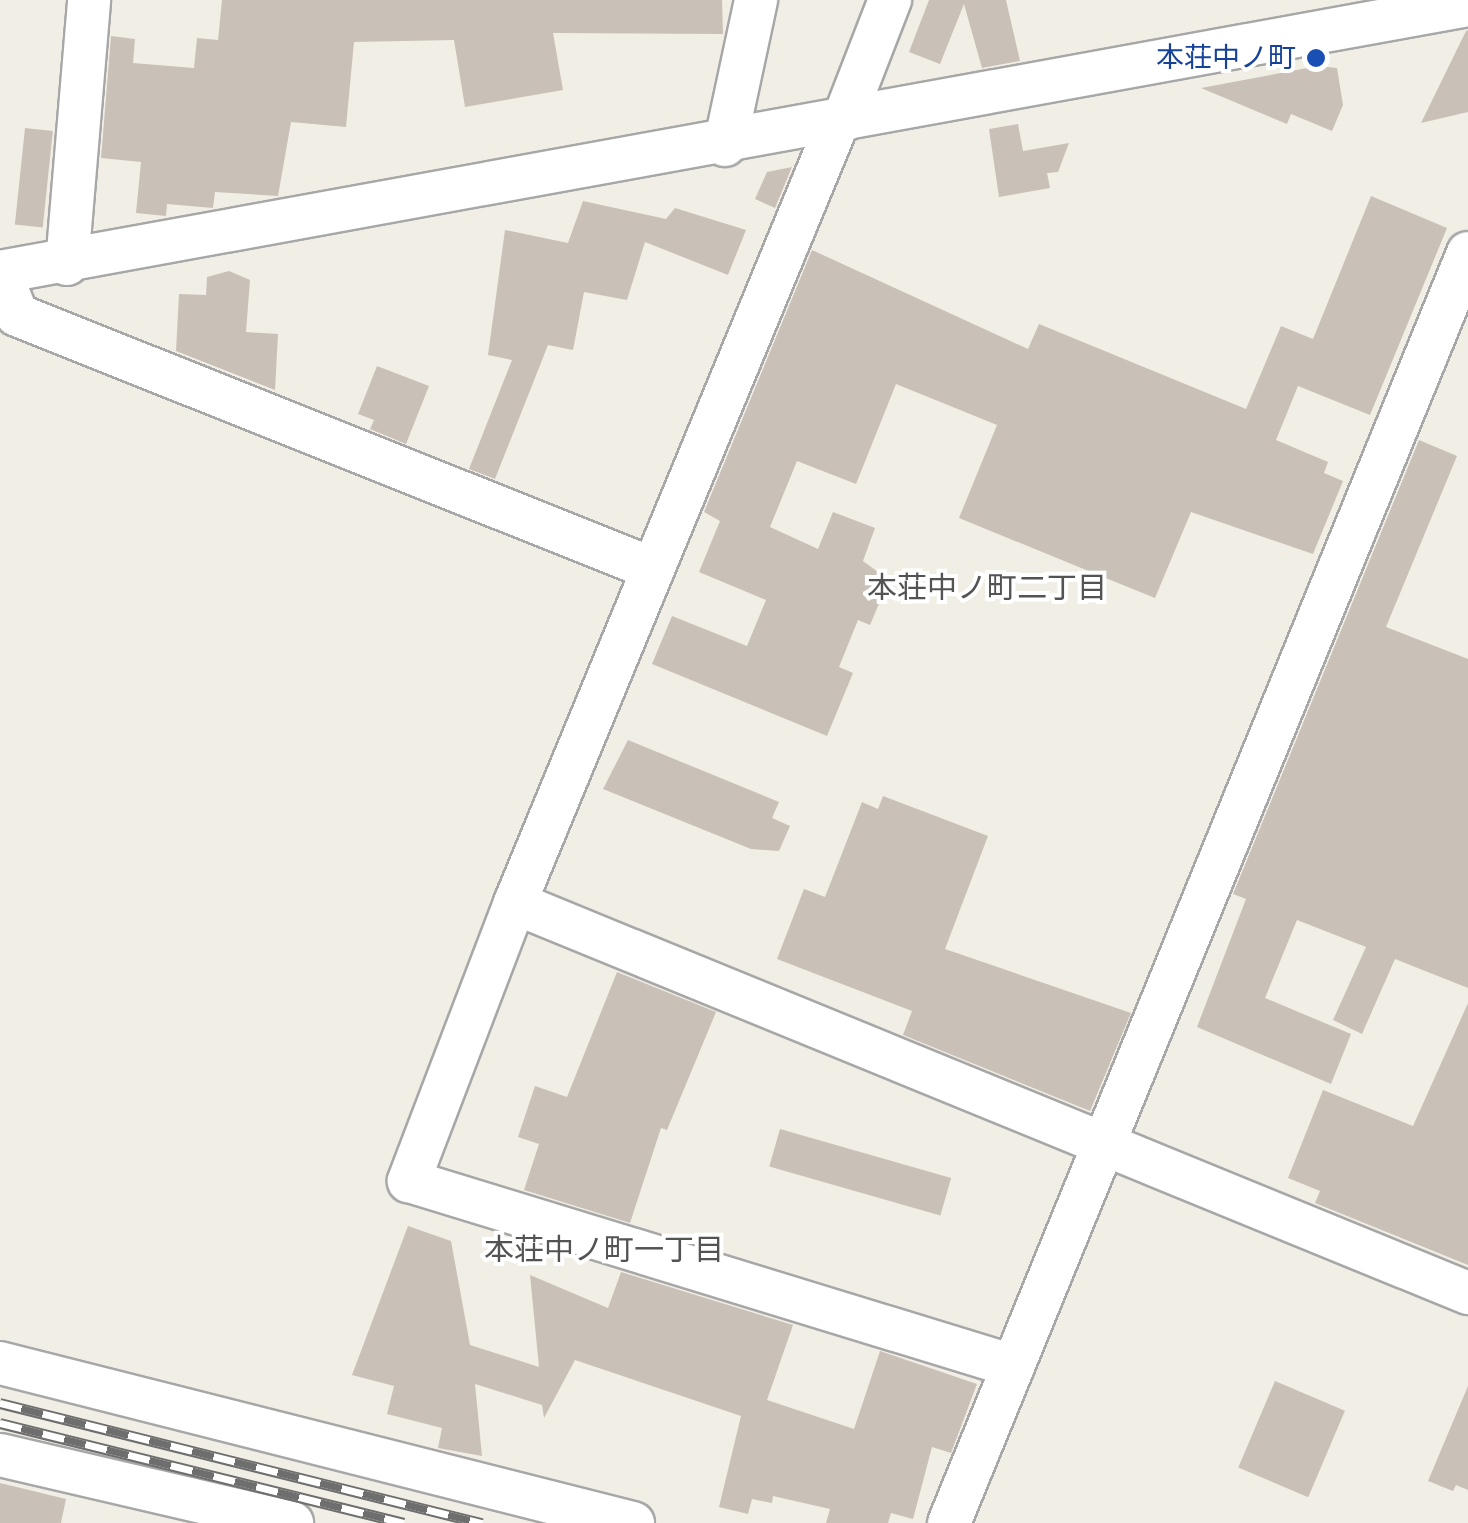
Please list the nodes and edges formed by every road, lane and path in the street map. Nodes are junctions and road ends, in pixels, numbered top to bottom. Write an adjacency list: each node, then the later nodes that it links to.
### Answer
1 (88, 0): 8 (street)
2 (756, 0): 6 (street)
3 (890, 0): 5 (street)
4 (1468, 5): 5 (street)
5 (841, 121): 6 (street); 11 (street)
6 (724, 144): 8 (street)
7 (1468, 253): 13 (street)
8 (67, 264): 9 (street)
9 (0, 272): 10 (street)
10 (8, 323): 11 (street)
11 (653, 570): 12 (street)
12 (514, 903): 13 (street); 16 (street)
13 (1104, 1146): 14 (street); 16 (street)
14 (1468, 1293)
15 (0, 1363): 19 (street)
16 (1013, 1366): 20 (street)
17 (0, 1455): 18 (street)
18 (273, 1521)
19 (633, 1523)
20 (949, 1523)

